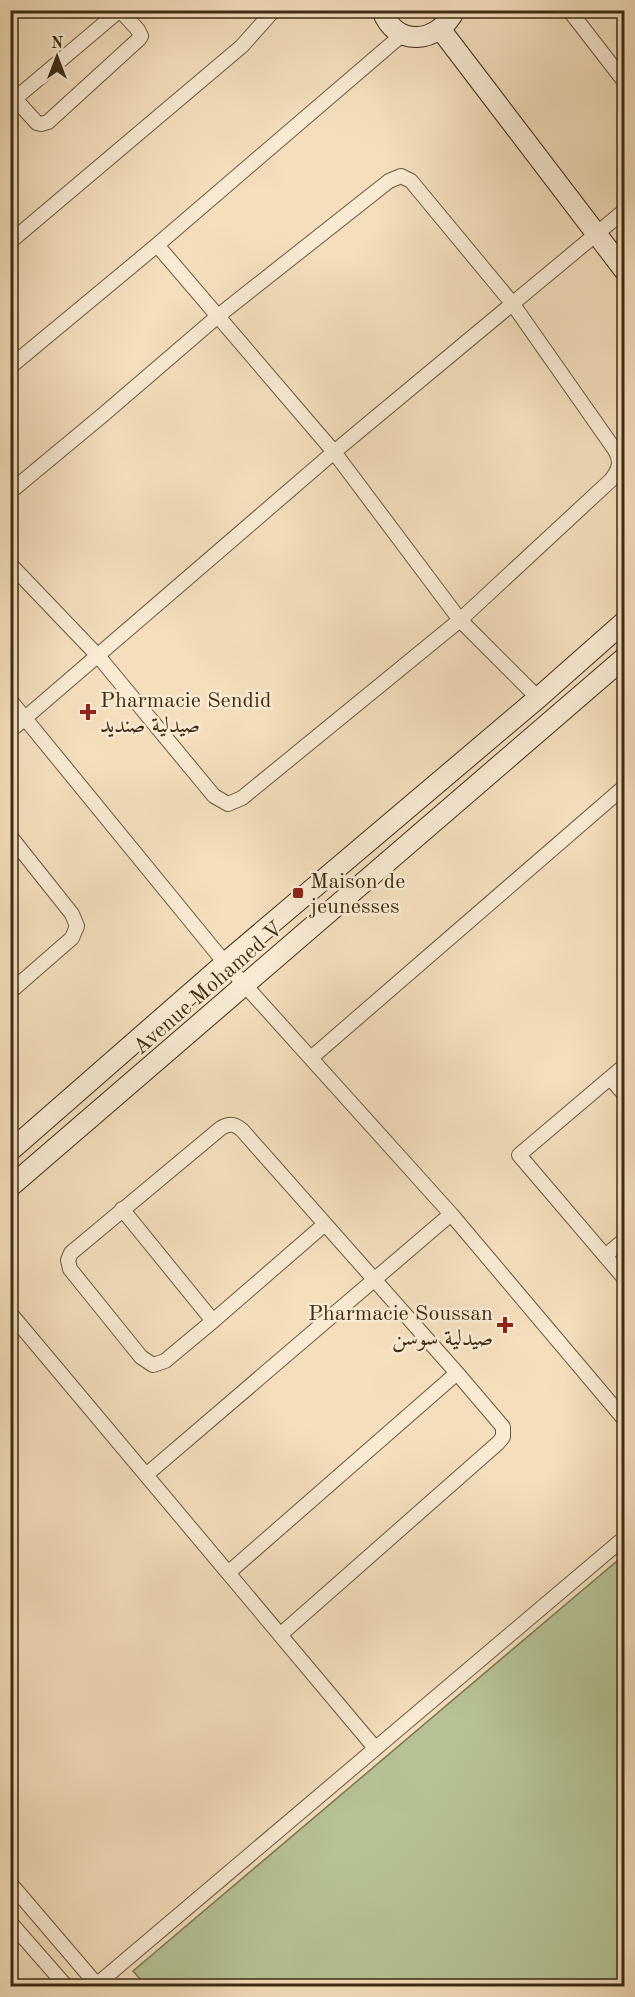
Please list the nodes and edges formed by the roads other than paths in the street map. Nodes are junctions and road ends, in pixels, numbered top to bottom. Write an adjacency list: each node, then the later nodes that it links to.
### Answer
1 (120, 10): 9 (street); 9 (street)
2 (274, 10): 12 (street)
3 (382, 10): 7 (street)
4 (454, 10): 6 (street)
5 (569, 10): 8 (street)
6 (441, 30): 7 (street); 11 (street)
7 (403, 34): 13 (street)
8 (624, 81)
9 (13, 101)
10 (624, 211): 11 (street)
11 (597, 233): 14 (street); 15 (street)
12 (10, 242)
13 (157, 246): 16 (street); 17 (street)
14 (624, 270)
15 (512, 303): 16 (street); 18 (street); 21 (street)
16 (218, 316): 18 (street); 19 (street)
17 (10, 367)
18 (334, 452): 21 (street); 23 (street)
19 (10, 492)
20 (10, 564): 23 (street)
21 (460, 620): 23 (street); 25 (street)
22 (624, 622): 25 (street, Avenue Mohamed V)
23 (99, 657): 27 (street)
24 (624, 658): 32 (street, Avenue Mohamed V)
25 (538, 698): 31 (street, Avenue Mohamed V)
26 (10, 700): 27 (street)
27 (27, 719): 28 (street); 31 (street)
28 (10, 731)
29 (624, 787): 34 (street)
30 (10, 836): 33 (street)
31 (225, 963): 32 (street); 38 (street, Avenue Mohamed V)
32 (245, 986): 34 (street); 39 (street, Avenue Mohamed V)
33 (10, 992)
34 (311, 1058): 41 (street)
35 (624, 1066): 36 (street)
36 (610, 1078): 37 (street); 44 (street)
37 (624, 1094)
38 (10, 1151)
39 (10, 1186)
40 (122, 1209): 42 (street); 48 (street); 48 (street)
41 (451, 1214): 46 (street); 50 (street)
42 (325, 1224): 46 (street); 48 (street)
43 (624, 1240): 44 (street)
44 (605, 1256): 45 (street)
45 (624, 1278)
46 (373, 1279): 49 (street); 51 (street)
47 (10, 1313): 51 (street)
48 (213, 1322)
49 (457, 1373): 53 (street); 54 (street)
50 (623, 1416)
51 (146, 1475): 53 (street)
52 (624, 1538): 55 (street)
53 (228, 1574): 54 (street)
54 (280, 1635): 55 (street)
55 (375, 1748): 59 (street)
56 (10, 1883): 59 (street)
57 (10, 1922): 58 (street)
58 (66, 1986)
59 (96, 1986)

